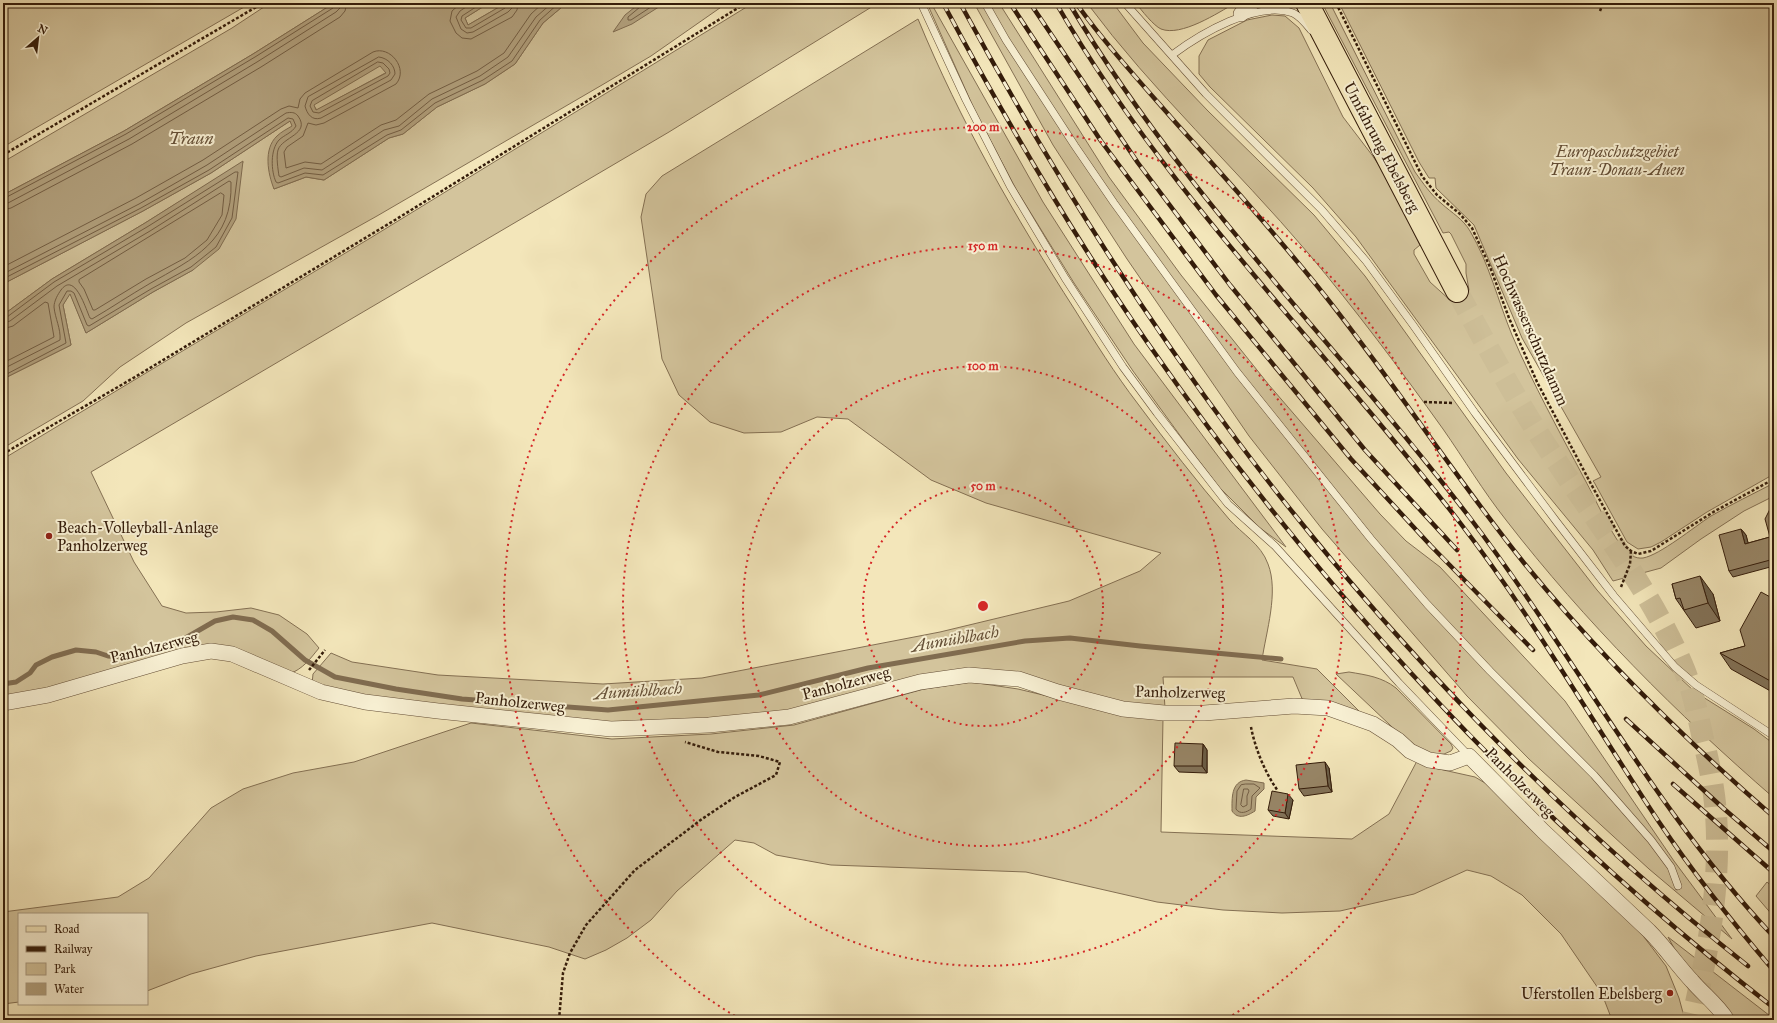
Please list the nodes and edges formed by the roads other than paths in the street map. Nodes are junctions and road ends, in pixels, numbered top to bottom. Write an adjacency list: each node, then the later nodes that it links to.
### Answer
1 (921, 3): 12 (lane)
2 (985, 3): 13 (lane)
3 (1125, 3): 7 (lane)
4 (1252, 3): 6 (street)
5 (1307, 3): 8 (main road, Umfahrung Ebelsberg)
6 (1241, 14): 7 (lane); 8 (lane)
7 (1172, 55): 11 (lane)
8 (1346, 77): 9 (main road, Umfahrung Ebelsberg)
9 (1457, 291)
10 (3, 703): 12 (street, Panholzerweg)
11 (1774, 736)
12 (1469, 756): 14 (street, Panholzerweg)
13 (1678, 886)
14 (1728, 1020)

